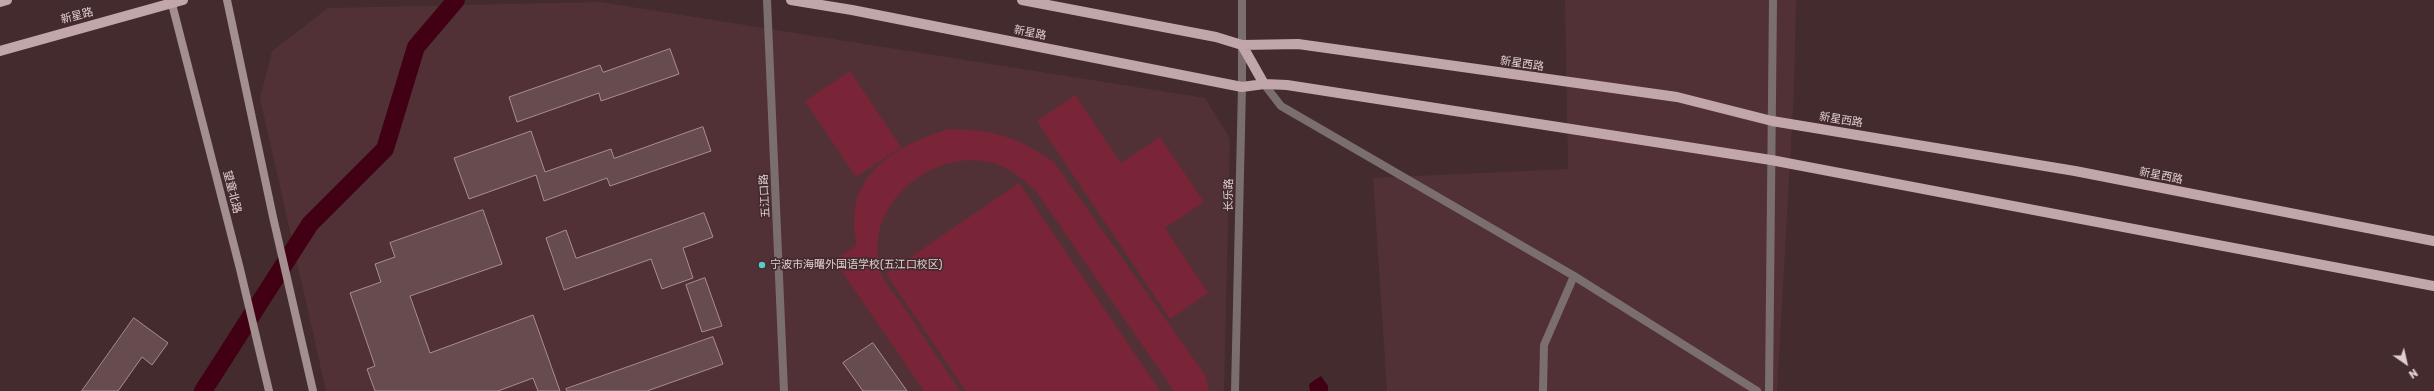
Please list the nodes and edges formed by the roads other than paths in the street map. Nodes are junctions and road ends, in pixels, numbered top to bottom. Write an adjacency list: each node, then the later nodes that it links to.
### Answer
1 (7, 0): 10 (main road)
2 (184, 0): 9 (main road, 新星路)
3 (227, 0): 21 (main road)
4 (767, 0): 22 (street, 五江口路)
5 (792, 0): 14 (main road, 新星路)
6 (1022, 0): 11 (main road, 新星西路)
7 (1242, 0): 11 (street, 长乐路)
8 (1773, 0): 15 (street)
9 (172, 1): 12 (main road, 新星路); 20 (main road, 望童北路)
10 (0, 2)
11 (1242, 45): 13 (main road); 14 (street, 长乐路); 15 (main road, 新星西路)
12 (0, 51)
13 (1264, 84): 14 (main road, 新星路); 16 (main road); 18 (street)
14 (1242, 87): 23 (street, 长乐路)
15 (1772, 121): 16 (street); 17 (main road, 新星西路)
16 (1771, 160): 19 (main road); 26 (street)
17 (2434, 242)
18 (1574, 276): 24 (street); 25 (street)
19 (2434, 286)
20 (269, 391)
21 (313, 391)
22 (784, 391)
23 (1234, 391)
24 (1543, 391)
25 (1757, 391)
26 (1769, 391)

